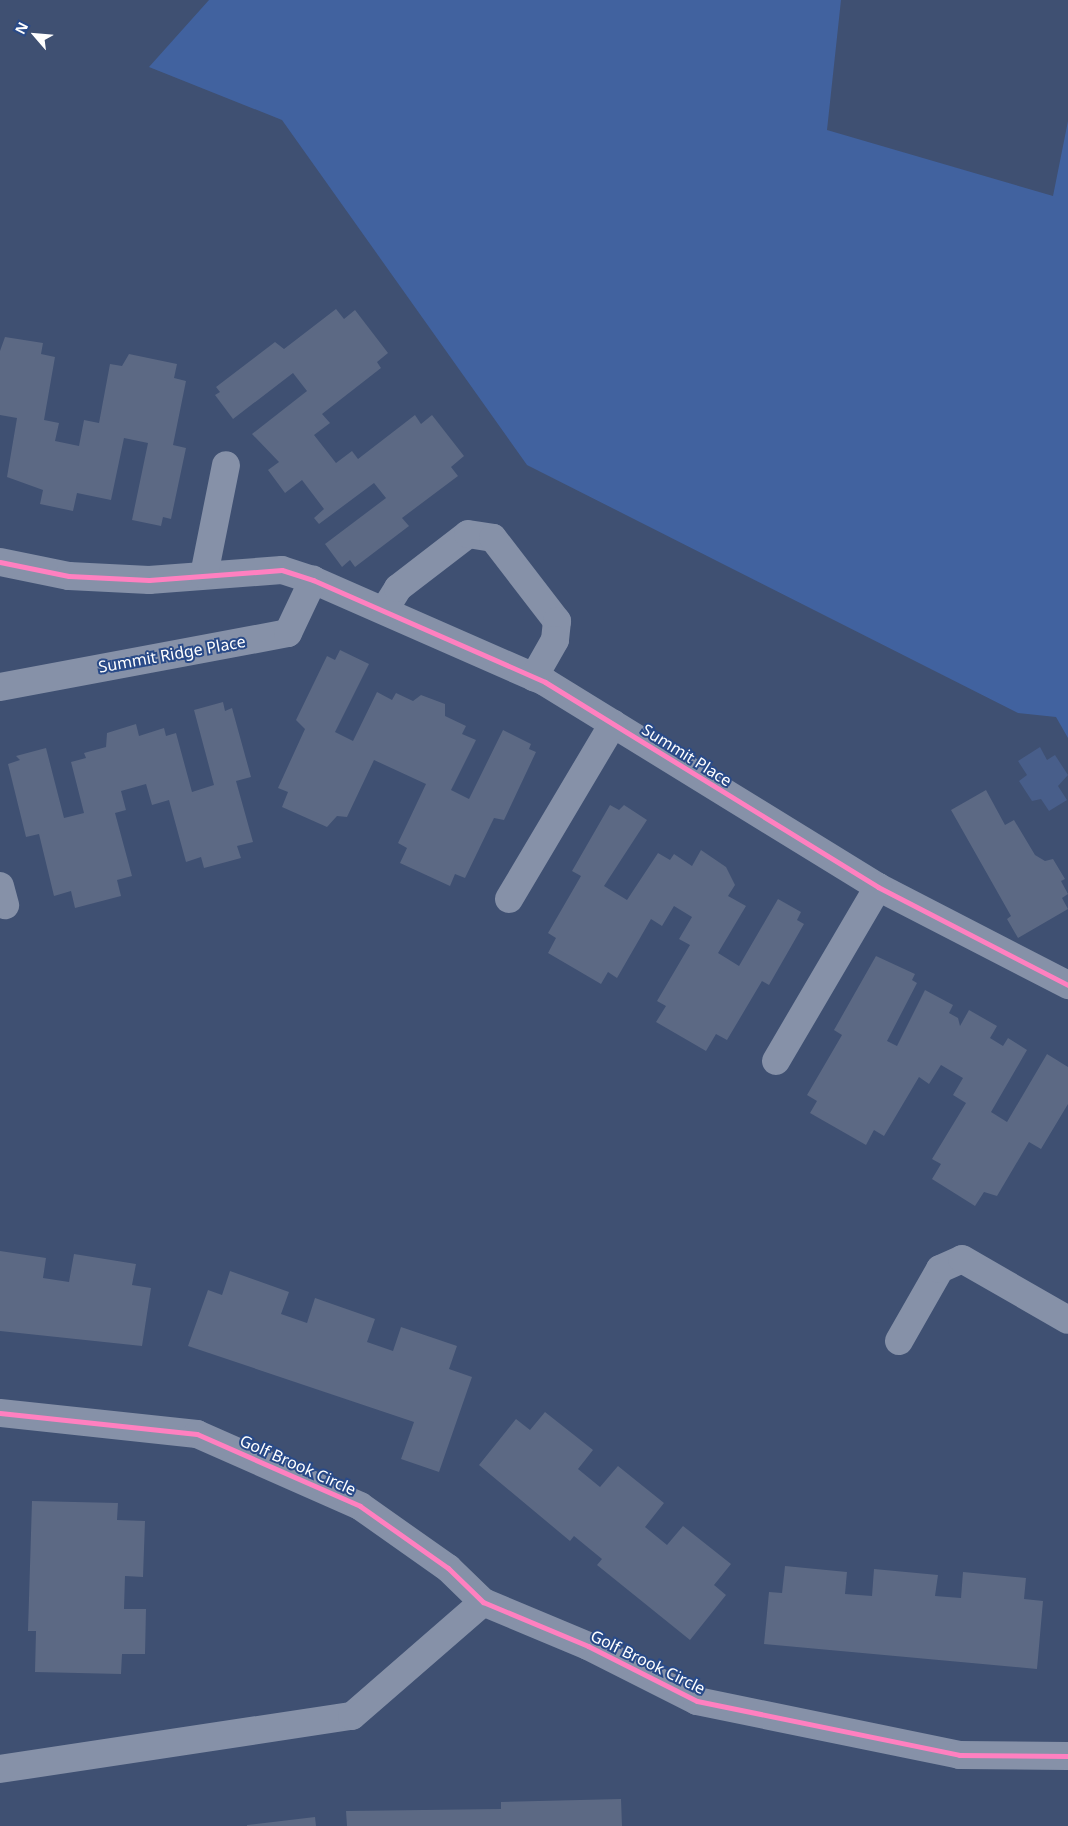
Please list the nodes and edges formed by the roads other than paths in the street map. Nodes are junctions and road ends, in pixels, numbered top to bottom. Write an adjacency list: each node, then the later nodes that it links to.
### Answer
1 (226, 465): 3 (street)
2 (0, 562): 3 (street)
3 (204, 575): 4 (street, Summit Place)
4 (313, 580): 5 (street, Summit Place); 7 (street, Summit Ridge Place)
5 (385, 609): 6 (street, Summit Place); 6 (street)
6 (534, 677): 8 (street, Summit Place)
7 (0, 687)
8 (613, 724): 9 (street, Summit Place); 10 (street)
9 (878, 887): 11 (street, Summit Place); 12 (street)
10 (509, 899)
11 (1068, 985)
12 (776, 1061)
13 (1068, 1320): 14 (street)
14 (899, 1341)
15 (0, 1413): 16 (street, Golf Brook Circle)
16 (483, 1602): 17 (street, Golf Brook Circle); 18 (street)
17 (1068, 1756)
18 (0, 1768)

